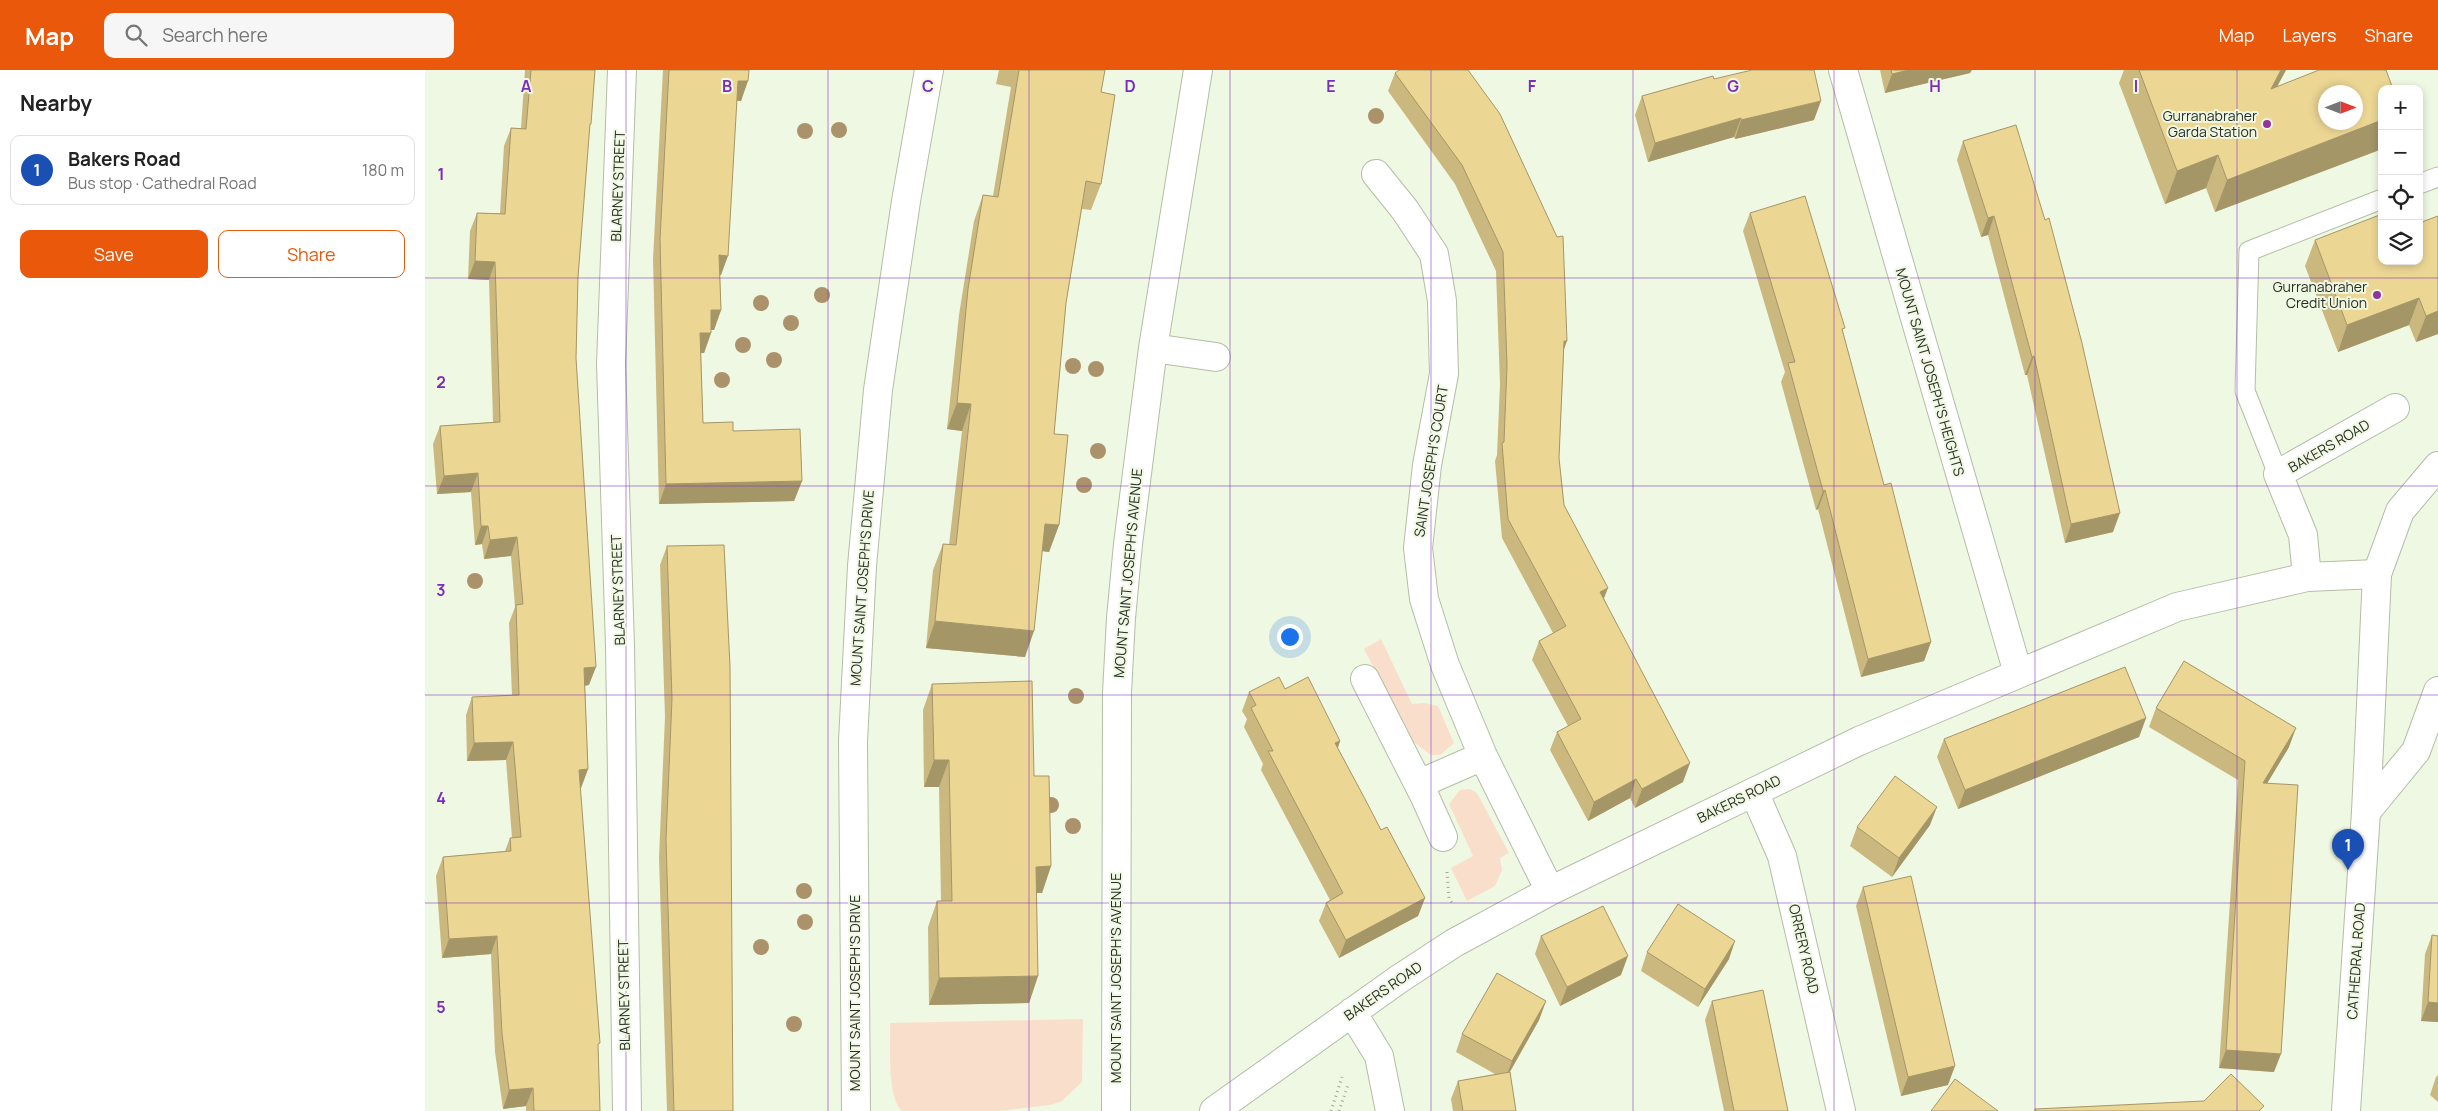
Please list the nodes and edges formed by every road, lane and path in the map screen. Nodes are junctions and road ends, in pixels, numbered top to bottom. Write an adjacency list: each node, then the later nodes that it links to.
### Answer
1 (622, 70): 28 (street, BLARNEY STREET)
2 (929, 70): 29 (street, MOUNT SAINT JOSEPH'S DRIVE)
3 (1198, 70): 9 (street, MOUNT SAINT JOSEPH'S AVENUE)
4 (1843, 70): 16 (street, MOUNT SAINT JOSEPH'S HEIGHTS)
5 (1376, 174): 19 (street, SAINT JOSEPH'S COURT)
6 (2438, 177): 7 (lane)
7 (2423, 183)
8 (2378, 201): 13 (lane)
9 (1153, 348): 10 (street); 30 (street, MOUNT SAINT JOSEPH'S AVENUE)
10 (1216, 357)
11 (2395, 408): 13 (street, BAKERS ROAD)
12 (2438, 466): 14 (street)
13 (2279, 474): 15 (street, BAKERS ROAD)
14 (2377, 574): 15 (street, BAKERS ROAD); 22 (street, CATHEDRAL ROAD)
15 (2307, 577): 16 (street, BAKERS ROAD)
16 (2018, 673): 21 (street, BAKERS ROAD)
17 (1365, 679): 20 (street)
18 (2438, 691): 22 (street)
19 (1483, 756): 20 (street); 24 (street, SAINT JOSEPH'S COURT)
20 (1419, 784): 23 (street)
21 (1754, 792): 24 (street, BAKERS ROAD); 35 (street, ORRERY ROAD)
22 (2367, 812): 36 (street, CATHEDRAL ROAD)
23 (1443, 837)
24 (1550, 891): 25 (street, BAKERS ROAD)
25 (1353, 1012): 31 (street, BAKERS ROAD); 34 (street)
26 (1342, 1077): 32 (path)
27 (1350, 1080): 33 (path)
28 (627, 1111)
29 (856, 1111)
30 (1116, 1111)
31 (1214, 1111)
32 (1331, 1111)
33 (1339, 1111)
34 (1390, 1111)
35 (1841, 1111)
36 (2346, 1111)

